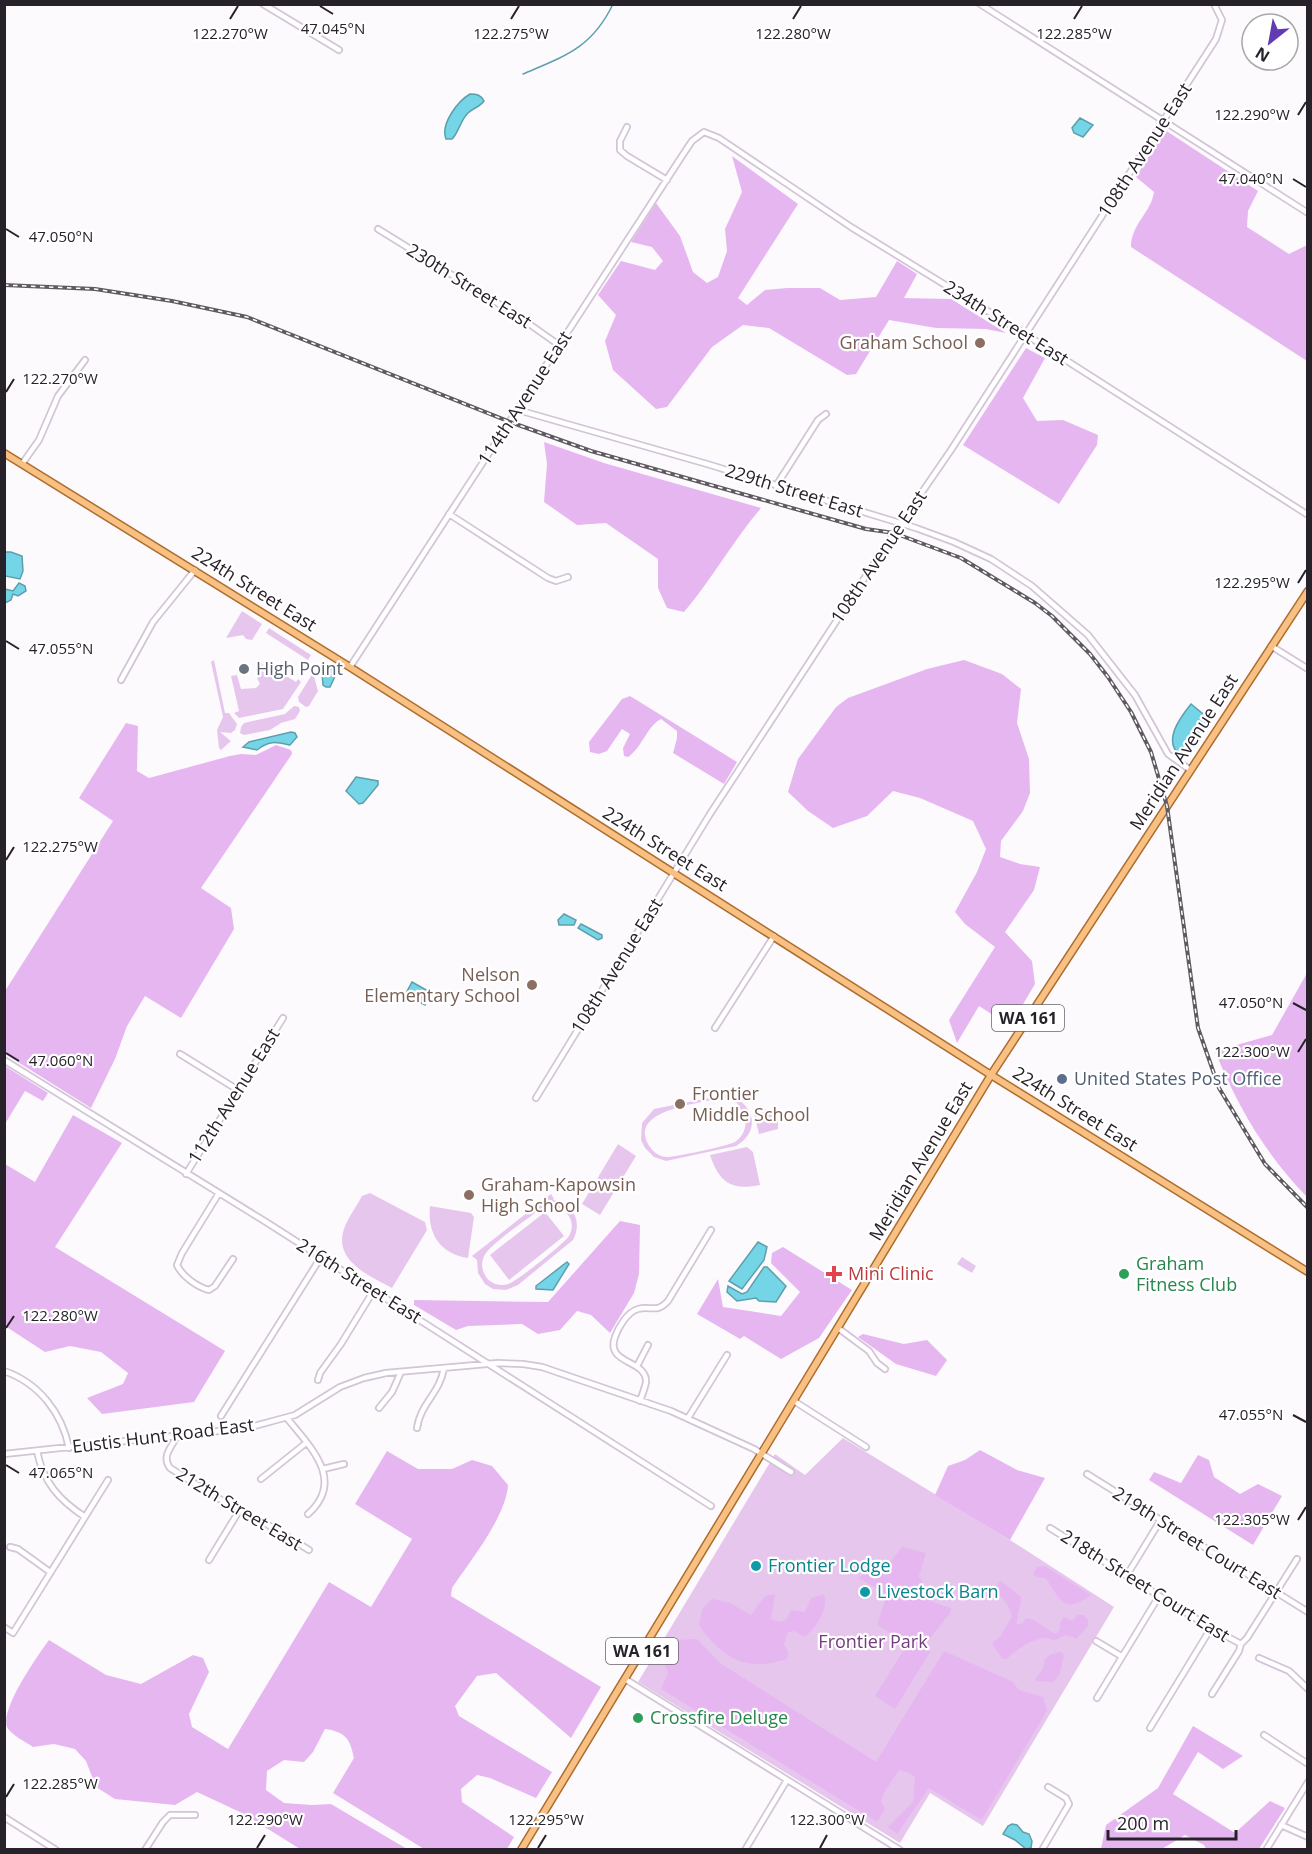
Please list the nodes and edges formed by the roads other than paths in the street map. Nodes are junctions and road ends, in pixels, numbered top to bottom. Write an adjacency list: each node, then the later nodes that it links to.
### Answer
1 (263, 4): 4 (street)
2 (980, 4): 5 (street)
3 (1214, 4): 5 (street, 108th Avenue East)
4 (339, 50)
5 (1162, 121): 9 (street); 11 (street, 108th Avenue East)
6 (627, 127): 8 (street)
7 (704, 132): 8 (street, 114th Avenue East); 11 (street, 234th Street East)
8 (667, 180): 12 (street, 114th Avenue East)
9 (1308, 213)
10 (378, 229): 12 (street, 230th Street East)
11 (1025, 334): 20 (street, 234th Street East); 21 (street, 108th Avenue East)
12 (559, 345): 14 (street, 114th Avenue East)
13 (85, 360): 17 (street)
14 (518, 410): 18 (street, 229th Street East); 19 (street, 114th Avenue East)
15 (826, 414): 18 (street)
16 (4, 453): 17 (main road, 224th Street East)
17 (22, 464): 22 (main road, 224th Street East)
18 (776, 486): 21 (street, 229th Street East)
19 (449, 514): 23 (street); 26 (street, 114th Avenue East)
20 (1308, 515)
21 (901, 523): 29 (street, 229th Street East); 30 (street, 108th Avenue East)
22 (195, 570): 26 (main road, 224th Street East); 28 (street)
23 (568, 578)
24 (1308, 591): 25 (main road, Meridian Avenue East / WA 161)
25 (1271, 646): 27 (street); 29 (main road, Meridian Avenue East / WA 161)
26 (350, 667): 30 (main road, 224th Street East)
27 (1308, 669)
28 (121, 680)
29 (1189, 770): 36 (main road, Meridian Avenue East / WA 161)
30 (675, 873): 31 (main road, 224th Street East); 38 (street, 108th Avenue East)
31 (774, 936): 33 (street); 36 (main road, 224th Street East)
32 (283, 1018): 37 (street, 112th Avenue East)
33 (715, 1028)
34 (180, 1054): 37 (street)
35 (4, 1060): 39 (street, 216th Street East)
36 (991, 1075): 44 (main road, 224th Street East); 46 (main road, Meridian Avenue East / WA 161)
37 (238, 1090): 39 (street, 112th Avenue East)
38 (536, 1098)
39 (186, 1174): 40 (street, 216th Street East)
40 (219, 1193): 42 (street, 216th Street East); 43 (street)
41 (711, 1230): 50 (street)
42 (321, 1257): 45 (street, 216th Street East); 59 (street)
43 (233, 1258)
44 (1308, 1272)
45 (374, 1290): 49 (street, 216th Street East); 55 (street)
46 (838, 1328): 52 (street); 57 (main road, Meridian Avenue East / WA 161)
47 (648, 1345): 50 (street)
48 (727, 1355): 61 (street)
49 (490, 1365): 51 (street, Eustis Hunt Road East); 56 (street, Eustis Hunt Road East); 76 (street, 216th Street East)
50 (637, 1366): 56 (street)
51 (444, 1368): 54 (street, Eustis Hunt Road East); 62 (street)
52 (885, 1369)
53 (4, 1371): 66 (street)
54 (401, 1372): 58 (street); 60 (street, Eustis Hunt Road East)
55 (318, 1380)
56 (640, 1401): 61 (street, Eustis Hunt Road East)
57 (794, 1401): 65 (street); 68 (main road, Meridian Avenue East / WA 161)
58 (379, 1407)
59 (221, 1416)
60 (288, 1418): 63 (street, Eustis Hunt Road East); 64 (street)
61 (688, 1418): 68 (street, Eustis Hunt Road East)
62 (417, 1428)
63 (177, 1436): 66 (street, Eustis Hunt Road East); 77 (street, 212th Street East)
64 (306, 1443): 71 (street); 74 (street)
65 (866, 1447)
66 (69, 1448): 67 (street, Eustis Hunt Road East)
67 (37, 1451): 69 (street, Eustis Hunt Road East); 79 (street)
68 (762, 1453): 72 (street, Eustis Hunt Road East); 97 (main road, Meridian Avenue East / WA 161)
69 (4, 1454)
70 (344, 1464): 71 (street)
71 (323, 1469): 78 (street)
72 (791, 1472)
73 (1087, 1474): 80 (street, 219th Street Court East)
74 (261, 1479)
75 (108, 1480): 79 (street)
76 (711, 1506)
77 (239, 1511): 83 (street, 212th Street East); 85 (street)
78 (308, 1514)
79 (85, 1517): 86 (street)
80 (1160, 1521): 87 (street); 88 (street, 219th Street Court East)
81 (1050, 1528): 87 (street, 218th Street Court East)
82 (10, 1547): 86 (street)
83 (309, 1550)
84 (1297, 1559): 88 (street)
85 (210, 1560)
86 (50, 1572): 91 (street)
87 (1127, 1575): 89 (street, 218th Street Court East)
88 (1276, 1593): 90 (street, 219th Street Court East); 94 (street)
89 (1159, 1596): 92 (street, 218th Street Court East); 95 (street)
90 (1308, 1612)
91 (4, 1627)
92 (1211, 1628): 94 (street, 218th Street Court East); 101 (street)
93 (1096, 1641): 95 (street)
94 (1241, 1644): 99 (street)
95 (1121, 1656): 100 (street)
96 (1260, 1658): 98 (street)
97 (625, 1679): 104 (street); 113 (main road, Meridian Avenue East / WA 161)
98 (1308, 1689)
99 (1212, 1694)
100 (1097, 1698)
101 (1150, 1728)
102 (1264, 1735): 103 (street)
103 (1308, 1764)
104 (788, 1780): 114 (street); 115 (street)
105 (1308, 1782): 109 (street)
106 (1048, 1787): 116 (street)
107 (195, 1815): 112 (street)
108 (4, 1817): 111 (street)
109 (1281, 1825): 110 (street); 117 (street)
110 (1308, 1837)
111 (56, 1850)
112 (145, 1850)
113 (521, 1850)
114 (745, 1850)
115 (900, 1850)
116 (1042, 1850)
117 (1266, 1850)

